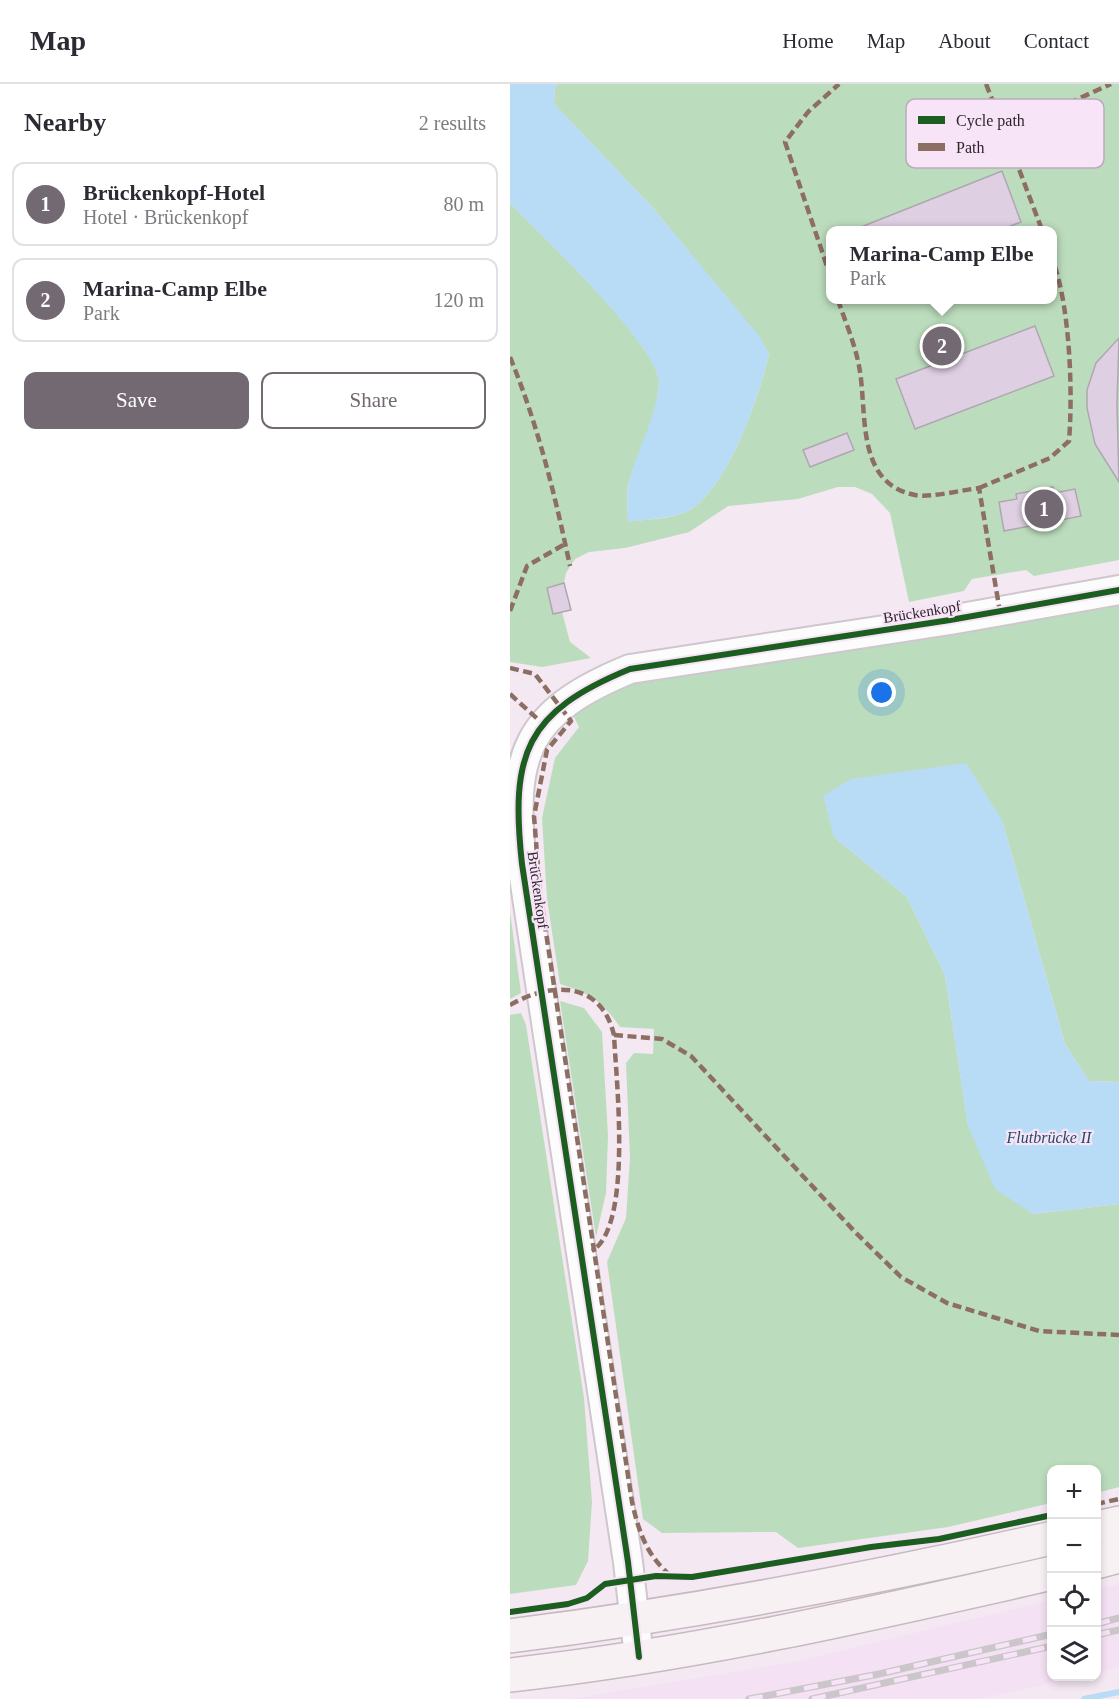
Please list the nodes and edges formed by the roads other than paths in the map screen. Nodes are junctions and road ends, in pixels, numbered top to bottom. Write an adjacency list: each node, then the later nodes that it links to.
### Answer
1 (1119, 590): 8 (street, Brückenkopf)
2 (1119, 1523): 3 (main road)
3 (1101, 1527)
4 (1047, 1539): 8 (main road)
5 (1119, 1556): 6 (main road)
6 (1101, 1561)
7 (1047, 1574): 10 (main road)
8 (634, 1619): 9 (main road); 10 (street, Brückenkopf)
9 (510, 1636)
10 (639, 1657): 11 (main road)
11 (510, 1675)

